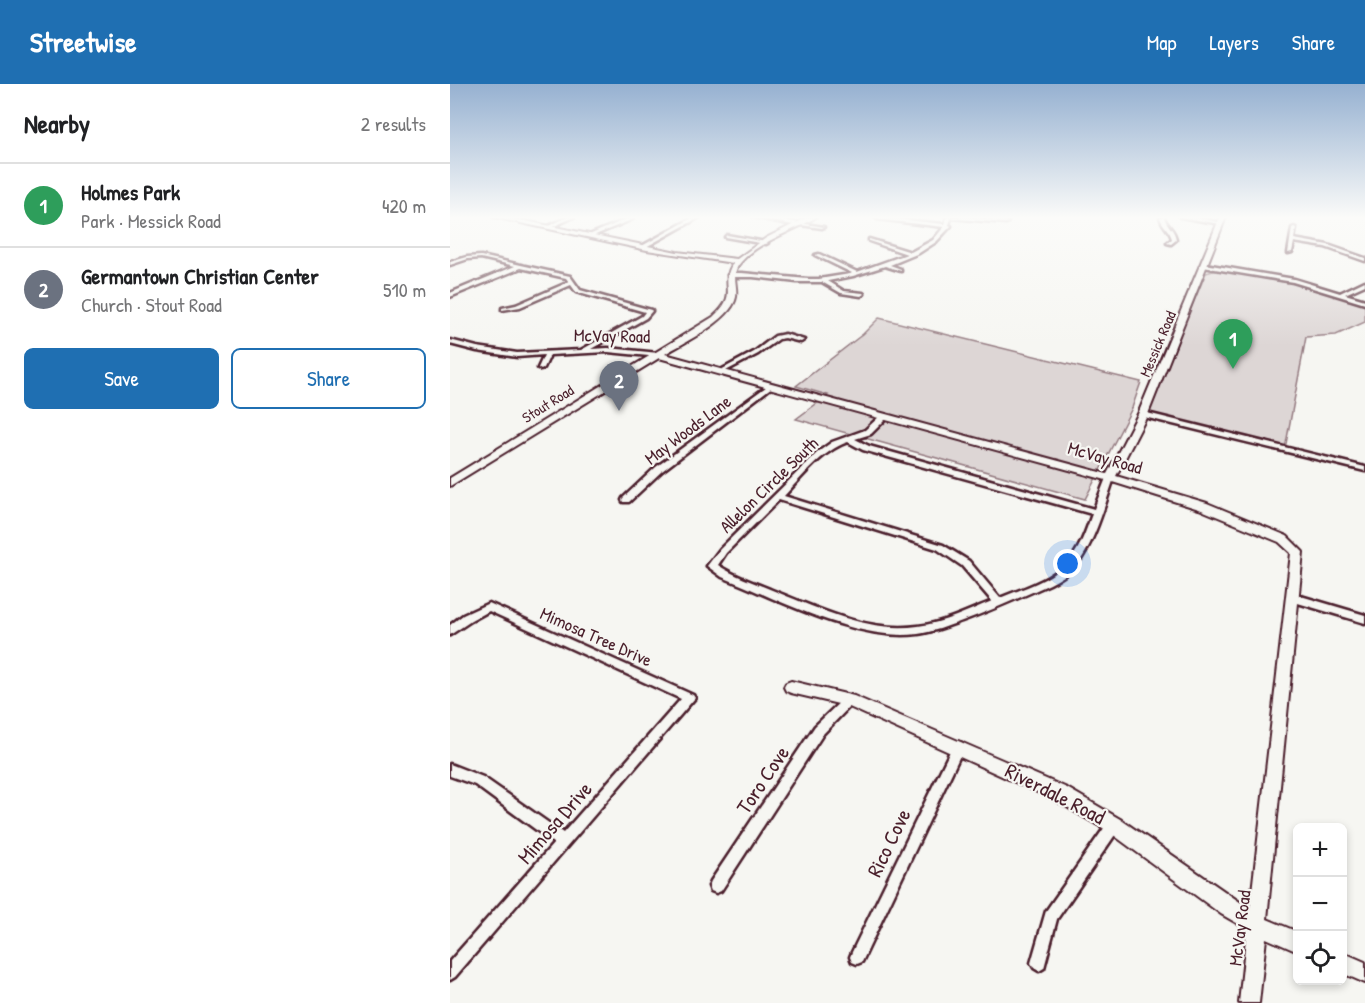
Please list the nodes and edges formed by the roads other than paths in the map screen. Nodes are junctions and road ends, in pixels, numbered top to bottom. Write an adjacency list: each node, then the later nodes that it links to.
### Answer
1 (495, 260): 8 (street)
2 (721, 260): 6 (street)
3 (828, 260): 11 (street)
4 (896, 260): 7 (street)
5 (1207, 260): 9 (street, Messick Road)
6 (738, 261): 12 (street, Stout Road)
7 (884, 264): 10 (street); 11 (street)
8 (520, 266): 14 (street); 18 (street)
9 (1205, 266): 17 (street); 29 (street, Messick Road)
10 (899, 270)
11 (856, 273): 13 (street)
12 (731, 275): 13 (street); 25 (street, Stout Road)
13 (822, 280): 16 (street)
14 (572, 282): 20 (street); 23 (street)
15 (1365, 283): 17 (street)
16 (861, 294)
17 (1342, 294): 19 (street)
18 (450, 295)
19 (1365, 302)
20 (504, 309)
21 (801, 339): 27 (street)
22 (450, 342): 24 (street, McVay Road)
23 (581, 352): 24 (street, McVay Road); 25 (street, McVay Road)
24 (547, 355): 26 (street)
25 (658, 355): 27 (street, McVay Road); 34 (street, Stout Road)
26 (541, 368)
27 (720, 372): 28 (street, McVay Road)
28 (770, 386): 30 (street, McVay Road); 36 (street, May Woods Lane)
29 (1143, 414): 32 (street); 33 (street, Messick Road)
30 (884, 417): 31 (street, Allelon Circle South); 33 (street, McVay Road)
31 (849, 440): 35 (street, Allelon Circle South); 37 (street)
32 (1365, 470)
33 (1110, 478): 37 (street); 38 (street, McVay Road)
34 (450, 483)
35 (779, 496): 39 (street); 39 (street, Allelon Circle South)
36 (626, 500)
37 (1097, 513): 39 (street)
38 (1294, 598): 40 (street); 50 (street, McVay Road)
39 (997, 601)
40 (1365, 619)
41 (450, 631): 43 (street, Mimosa Tree Drive)
42 (791, 687): 44 (street, Riverdale Road)
43 (689, 698): 48 (street, Mimosa Drive)
44 (849, 700): 45 (street, Riverdale Road); 49 (street, Toro Cove)
45 (958, 747): 47 (street, Riverdale Road); 52 (street, Rico Cove)
46 (450, 770): 48 (street)
47 (1114, 825): 50 (street, Riverdale Road); 53 (street)
48 (564, 842): 55 (street, Mimosa Drive)
49 (716, 886)
50 (1258, 925): 51 (street, Riverdale Road); 57 (street, McVay Road)
51 (1293, 940)
52 (857, 957)
53 (1039, 963)
54 (1347, 965): 56 (street)
55 (450, 972)
56 (1365, 972)
57 (1249, 1003)

